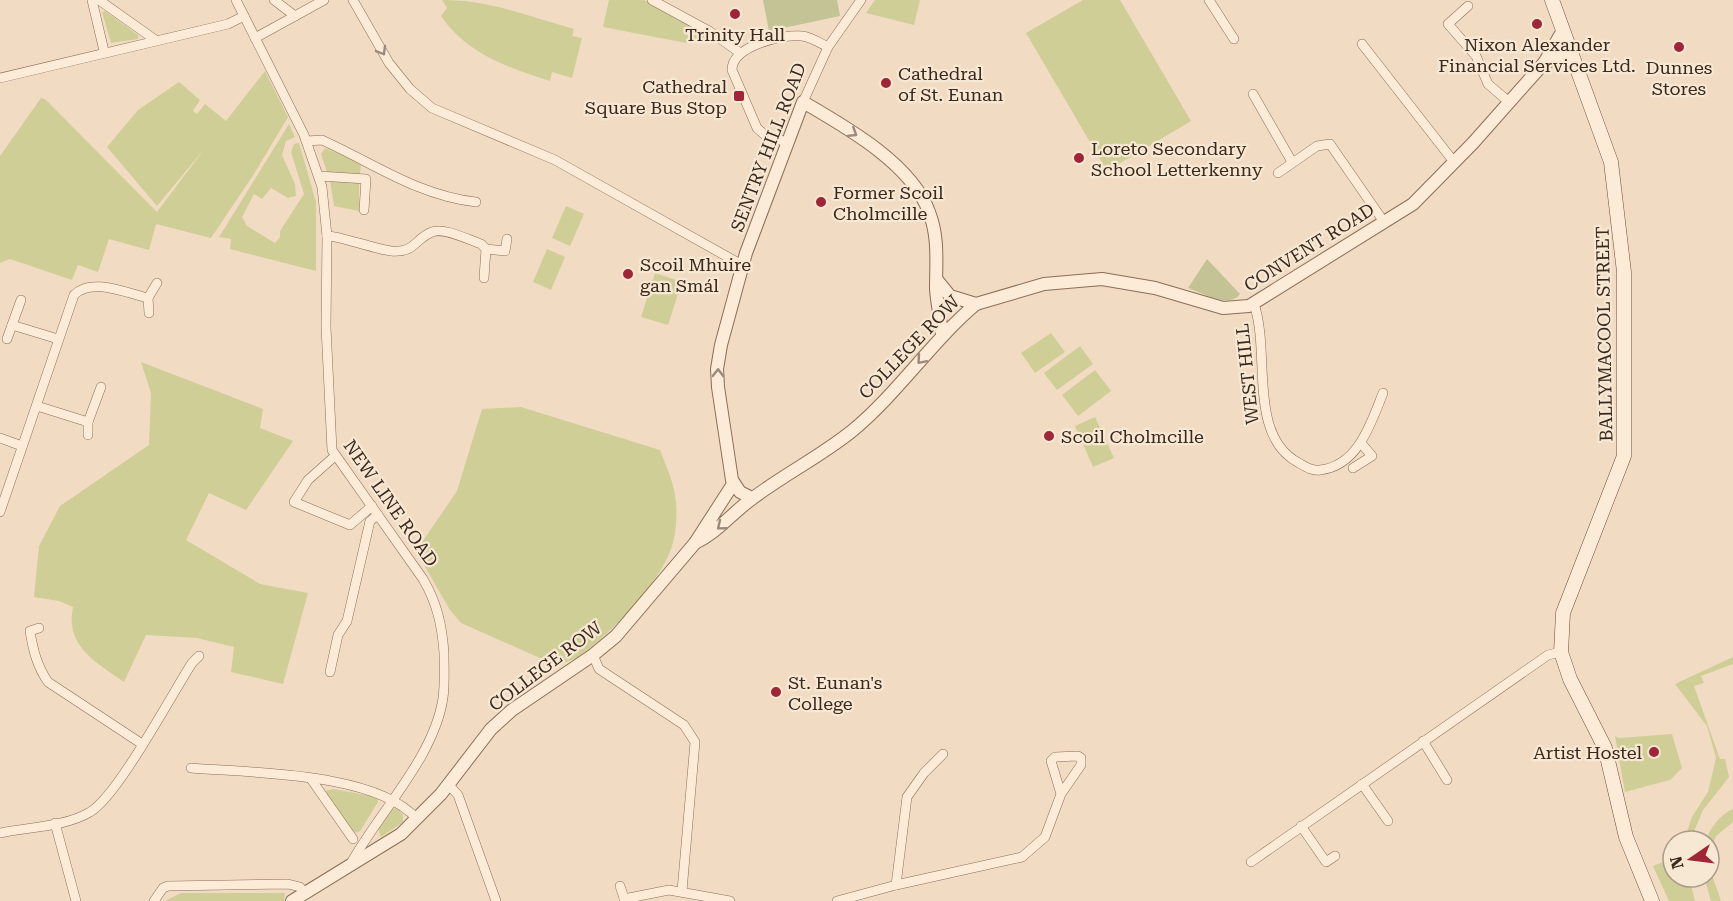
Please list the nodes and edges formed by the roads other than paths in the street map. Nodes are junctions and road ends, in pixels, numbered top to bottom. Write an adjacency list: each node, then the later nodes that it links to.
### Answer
1 (92, 0): 20 (street)
2 (99, 0): 16 (street)
3 (236, 0): 12 (street, NEW LINE ROAD)
4 (274, 0): 13 (street)
5 (324, 0): 13 (street)
6 (353, 0): 40 (street, one-way to 40)
7 (652, 0): 21 (street)
8 (1209, 0): 17 (street)
9 (1552, 0): 14 (main road, BALLYMACOOL STREET)
10 (855, 3): 19 (street, SENTRY HILL ROAD)
11 (1468, 6): 27 (street)
12 (244, 16): 15 (street, NEW LINE ROAD); 16 (street)
13 (295, 16): 15 (street)
14 (1562, 32): 22 (main road, BALLYMACOOL STREET); 23 (street, CONVENT ROAD)
15 (255, 38): 28 (street, NEW LINE ROAD)
16 (154, 39): 20 (street)
17 (1234, 39)
18 (1362, 44): 31 (street)
19 (828, 47): 21 (street); 26 (street, SENTRY HILL ROAD)
20 (104, 51): 24 (street)
21 (739, 52): 29 (street)
22 (1570, 53): 23 (street); 70 (main road, BALLYMACOOL STREET)
23 (1544, 63): 27 (street, CONVENT ROAD)
24 (0, 78)
25 (1253, 94): 30 (street)
26 (803, 102): 29 (street, SENTRY HILL ROAD); 42 (street, one-way to 42)
27 (1509, 102): 31 (street, CONVENT ROAD)
28 (307, 141): 33 (street, NEW LINE ROAD); 34 (street)
29 (786, 142): 40 (street, SENTRY HILL ROAD)
30 (1292, 162): 32 (street); 36 (street)
31 (1454, 162): 36 (street, CONVENT ROAD)
32 (1278, 173)
33 (319, 176): 35 (street); 37 (street, NEW LINE ROAD)
34 (476, 202)
35 (364, 210)
36 (1384, 222): 47 (street, CONVENT ROAD)
37 (327, 236): 39 (street); 61 (street, NEW LINE ROAD)
38 (507, 239): 39 (street)
39 (486, 249): 41 (street)
40 (742, 265): 63 (street, SENTRY HILL ROAD, one-way to 40)
41 (484, 278)
42 (937, 280): 46 (street); 50 (street)
43 (157, 283): 44 (street)
44 (148, 298): 48 (street); 52 (street)
45 (21, 300): 49 (street)
46 (976, 304): 47 (street, CONVENT ROAD); 50 (street, COLLEGE ROW)
47 (1254, 304): 59 (street, WEST HILL)
48 (149, 313)
49 (12, 325): 51 (street); 52 (street)
50 (942, 335): 64 (street, COLLEGE ROW, one-way to 64)
51 (7, 339)
52 (58, 339): 55 (street)
53 (101, 387): 56 (street)
54 (1383, 393): 59 (street, WEST HILL)
55 (37, 406): 56 (street); 60 (street)
56 (88, 422): 57 (street)
57 (88, 435)
58 (0, 438): 60 (street)
59 (1361, 443): 62 (street, WEST HILL)
60 (22, 446): 66 (street)
61 (335, 456): 65 (street, NEW LINE ROAD); 65 (street)
62 (1353, 468)
63 (733, 484): 64 (street); 68 (street, COLLEGE ROW)
64 (752, 498): 68 (street, COLLEGE ROW, one-way to 68)
65 (372, 506): 67 (street, NEW LINE ROAD)
66 (0, 512)
67 (378, 515): 73 (street); 83 (street, NEW LINE ROAD)
68 (695, 543): 71 (street, COLLEGE ROW)
69 (39, 628): 75 (street)
70 (1561, 652): 74 (street); 108 (main road, BALLYMACOOL STREET)
71 (593, 655): 81 (street, COLLEGE ROW); 98 (street)
72 (199, 656): 75 (street)
73 (330, 672)
74 (1423, 741): 79 (street); 80 (street)
75 (142, 744): 86 (street)
76 (943, 754): 96 (street)
77 (191, 768): 78 (street)
78 (311, 779): 83 (street); 90 (street)
79 (1447, 780)
80 (1362, 784): 85 (street); 87 (street)
81 (448, 785): 84 (street, COLLEGE ROW); 104 (street)
82 (1061, 794): 96 (street)
83 (392, 799): 84 (street); 89 (street, NEW LINE ROAD)
84 (417, 819): 91 (street, COLLEGE ROW)
85 (1388, 821)
86 (55, 823): 88 (street); 101 (street)
87 (1301, 826): 92 (street); 93 (street)
88 (0, 833)
89 (368, 835): 91 (street); 94 (street, NEW LINE ROAD)
90 (353, 839)
91 (380, 847): 94 (street, COLLEGE ROW)
92 (1335, 856)
93 (1251, 862)
94 (350, 865): 99 (street, COLLEGE ROW)
95 (620, 885): 100 (street)
96 (896, 885): 107 (street)
97 (666, 890): 98 (street); 100 (street); 105 (street)
98 (682, 891): 106 (street)
99 (304, 892): 102 (street); 103 (street, COLLEGE ROW)
100 (624, 900)
101 (76, 901)
102 (154, 901)
103 (292, 901)
104 (496, 901)
105 (665, 901)
106 (730, 901)
107 (837, 901)
108 (1652, 901)

